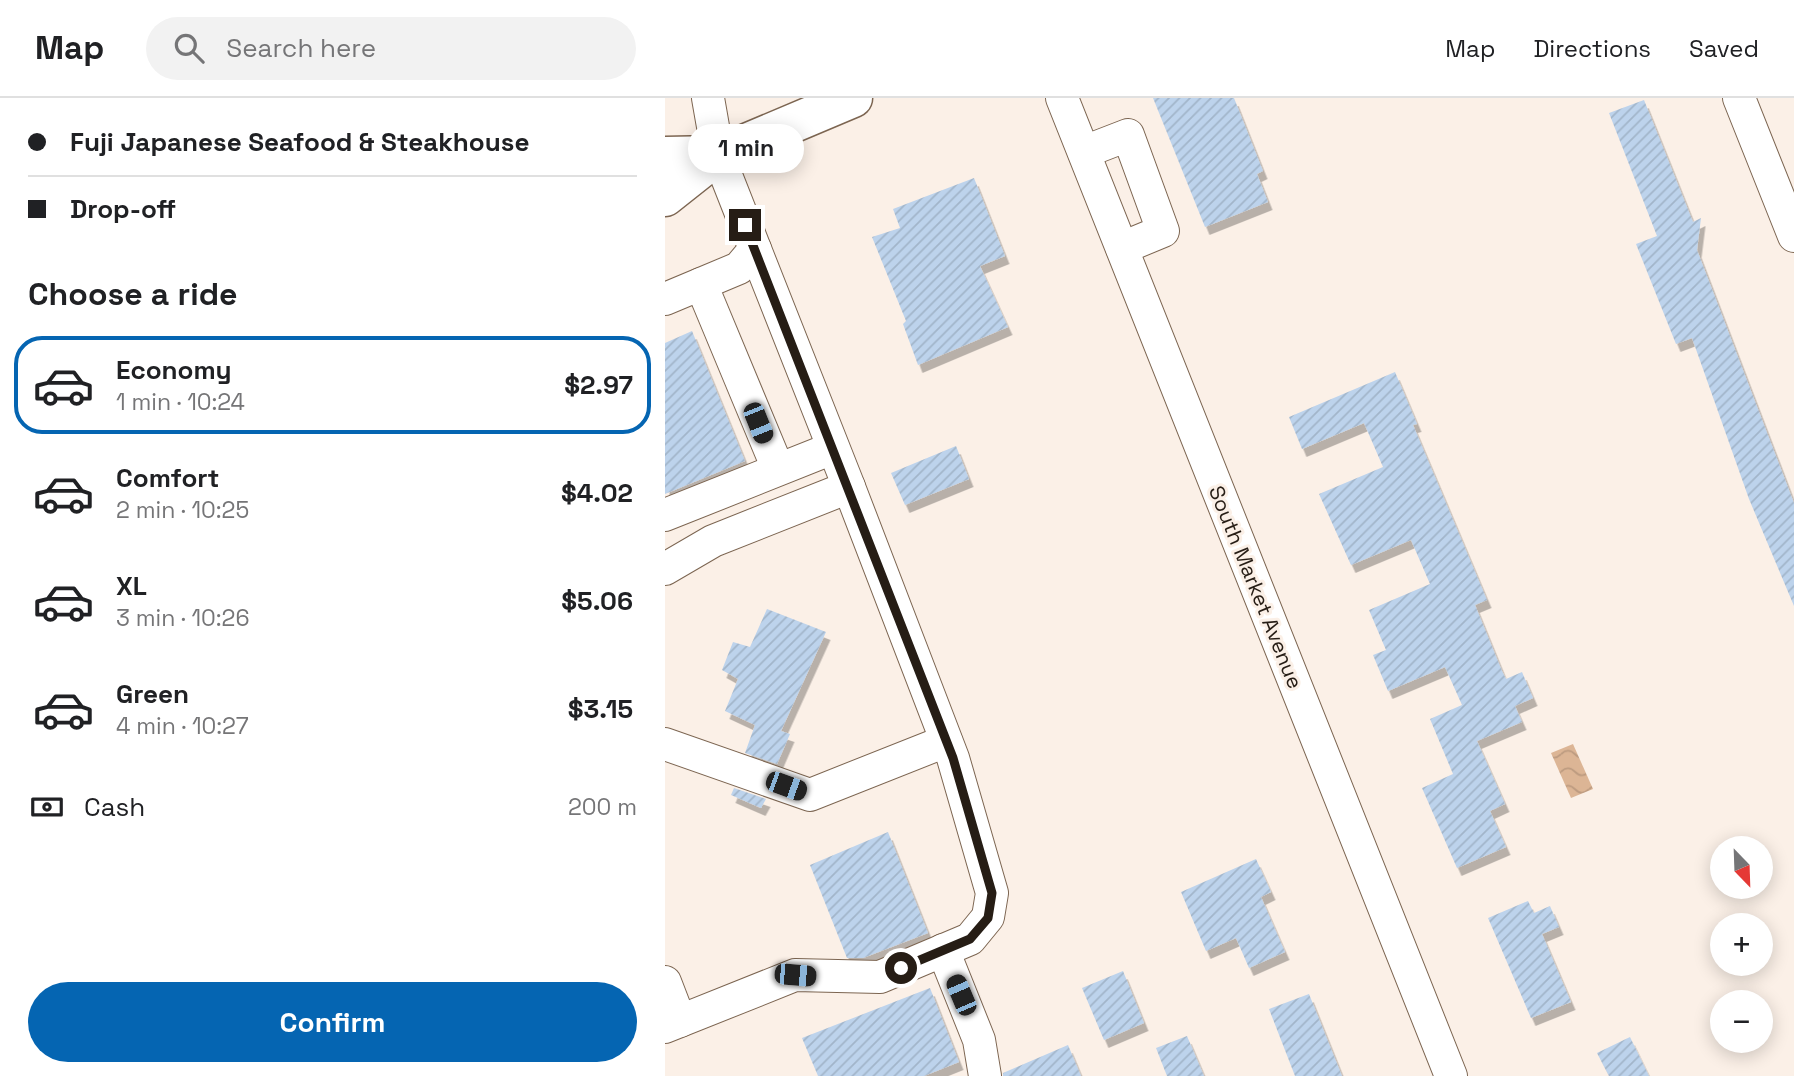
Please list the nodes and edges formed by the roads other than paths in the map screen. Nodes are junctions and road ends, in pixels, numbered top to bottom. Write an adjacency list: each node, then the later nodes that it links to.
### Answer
1 (708, 98): 6 (street)
2 (853, 98): 6 (main road)
3 (1062, 98): 5 (street, South Market Avenue)
4 (1739, 98): 9 (street)
5 (1084, 152): 10 (street, South Market Avenue); 10 (street)
6 (718, 155): 7 (main road); 8 (main road); 11 (street)
7 (665, 156)
8 (665, 197)
9 (1794, 236)
10 (1122, 248): 25 (street, South Market Avenue)
11 (755, 249): 12 (street); 14 (street)
12 (701, 284): 13 (street); 15 (street)
13 (665, 299)
14 (833, 447): 15 (street); 16 (street)
15 (778, 470): 17 (street)
16 (849, 487): 18 (street); 19 (street)
17 (665, 515)
18 (665, 569)
19 (946, 741): 20 (street); 21 (street)
20 (665, 744)
21 (943, 950): 23 (street); 24 (street)
22 (665, 982): 23 (street)
23 (672, 1024)
24 (985, 1076)
25 (1451, 1076)

